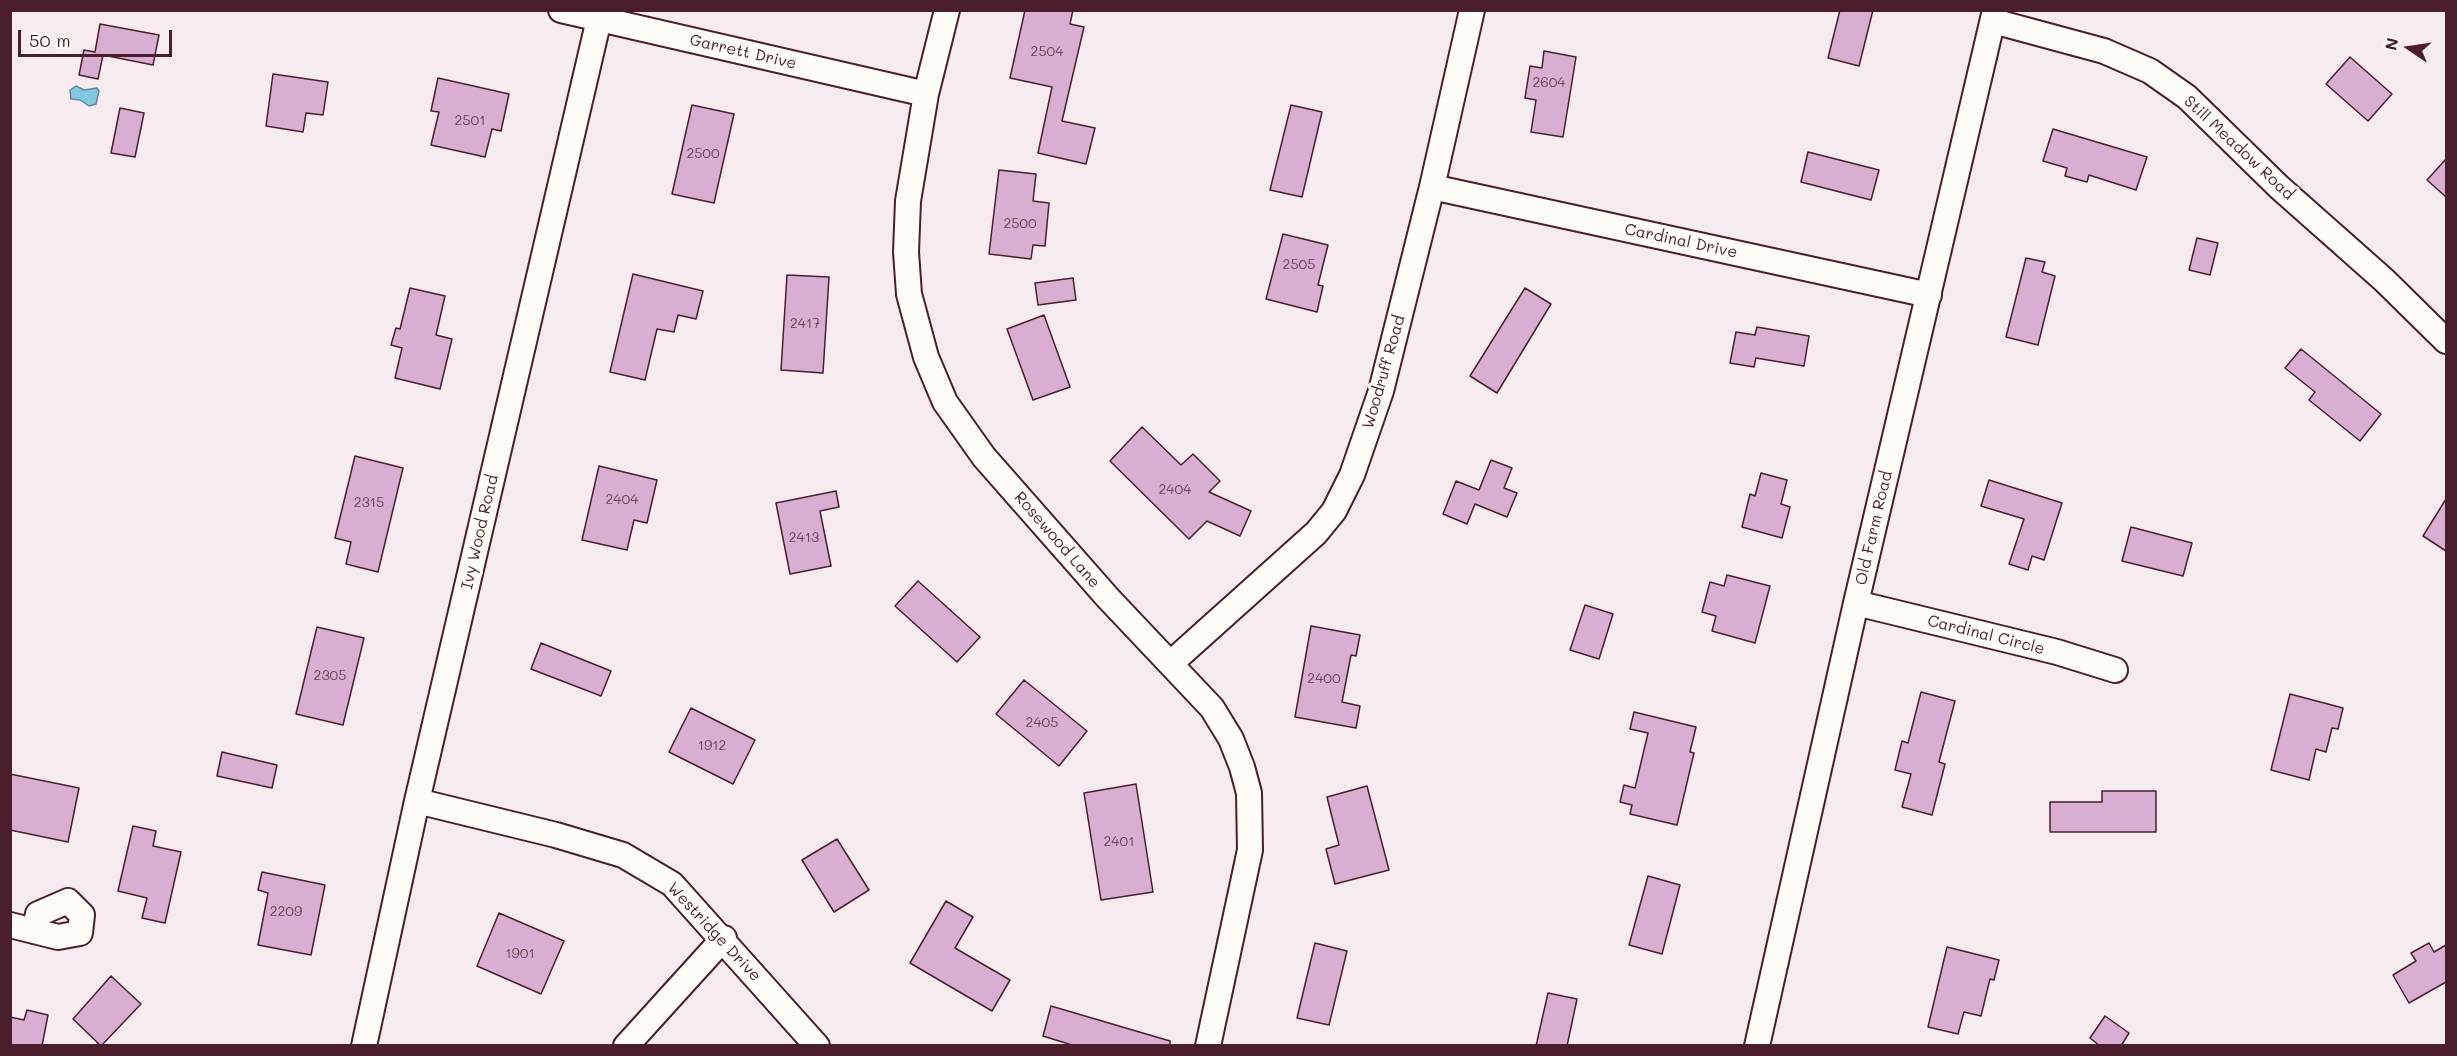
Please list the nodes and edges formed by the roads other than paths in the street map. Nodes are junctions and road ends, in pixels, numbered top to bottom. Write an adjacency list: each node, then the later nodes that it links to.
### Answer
1 (561, 10): 5 (street, Garrett Drive)
2 (947, 10): 6 (street, Rosewood Lane)
3 (1473, 10): 7 (street, Woodruff Road)
4 (1994, 16): 8 (street, Old Farm Road); 9 (street, Still Meadow Road)
5 (599, 19): 6 (street, Garrett Drive); 13 (street, Ivy Wood Road)
6 (926, 94): 11 (street, Rosewood Lane)
7 (1432, 187): 8 (street, Cardinal Drive); 11 (street, Woodruff Road)
8 (1929, 295): 10 (street, Old Farm Road)
9 (2446, 341)
10 (1856, 603): 12 (street, Cardinal Circle); 21 (street, Old Farm Road)
11 (1171, 663): 20 (street, Rosewood Lane)
12 (2115, 670)
13 (417, 801): 16 (street, Westridge Drive); 17 (street, Ivy Wood Road)
14 (10, 925): 15 (street)
15 (34, 931): 15 (street)
16 (724, 938): 18 (street); 19 (street, Westridge Drive)
17 (364, 1046)
18 (626, 1046)
19 (818, 1046)
20 (1208, 1046)
21 (1757, 1046)

